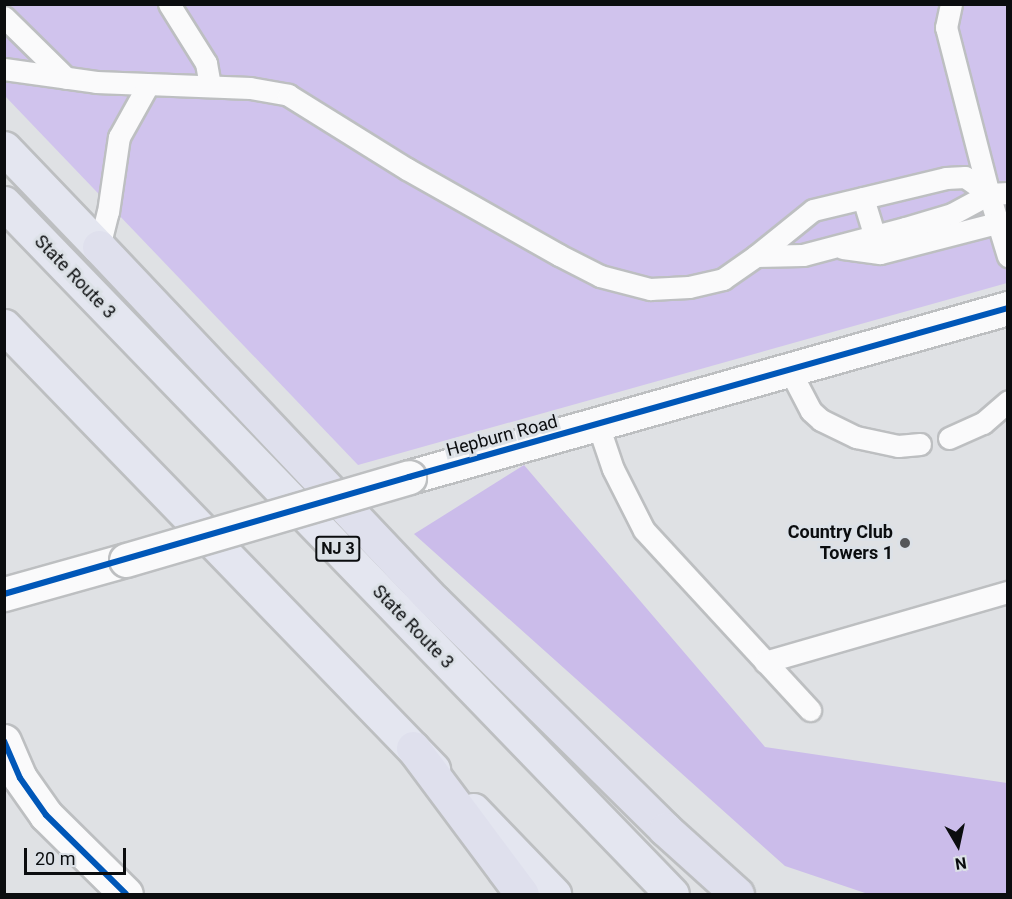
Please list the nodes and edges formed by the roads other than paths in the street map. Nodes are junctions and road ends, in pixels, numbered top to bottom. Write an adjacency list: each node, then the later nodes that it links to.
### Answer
1 (169, 4): 7 (lane)
2 (951, 4): 9 (lane)
3 (4, 17): 5 (lane)
4 (4, 69): 5 (lane)
5 (66, 78): 6 (lane)
6 (148, 85): 7 (lane); 14 (lane)
7 (210, 86): 16 (lane)
8 (4, 148): 14 (highway)
9 (998, 193): 10 (lane); 12 (lane); 13 (lane)
10 (863, 198): 13 (lane); 16 (lane)
11 (4, 203): 34 (highway, State Route 3 / NJ 3)
12 (997, 224): 15 (lane); 17 (lane)
13 (874, 236): 15 (lane)
14 (99, 247): 35 (highway)
15 (831, 247): 16 (lane)
16 (756, 256)
17 (1008, 256)
18 (1008, 308): 20 (street, Hepburn Road)
19 (4, 326): 30 (highway)
20 (789, 369): 22 (street, Hepburn Road); 24 (lane)
21 (1008, 401): 23 (lane)
22 (598, 425): 26 (street, Hepburn Road, bridge); 27 (lane)
23 (949, 438)
24 (920, 444)
25 (1008, 592): 27 (lane)
26 (4, 594)
27 (765, 662): 28 (lane)
28 (810, 710)
29 (4, 741): 31 (street)
30 (413, 748): 32 (highway); 33 (highway)
31 (126, 894)
32 (522, 894)
33 (554, 894)
34 (672, 894)
35 (737, 894)

